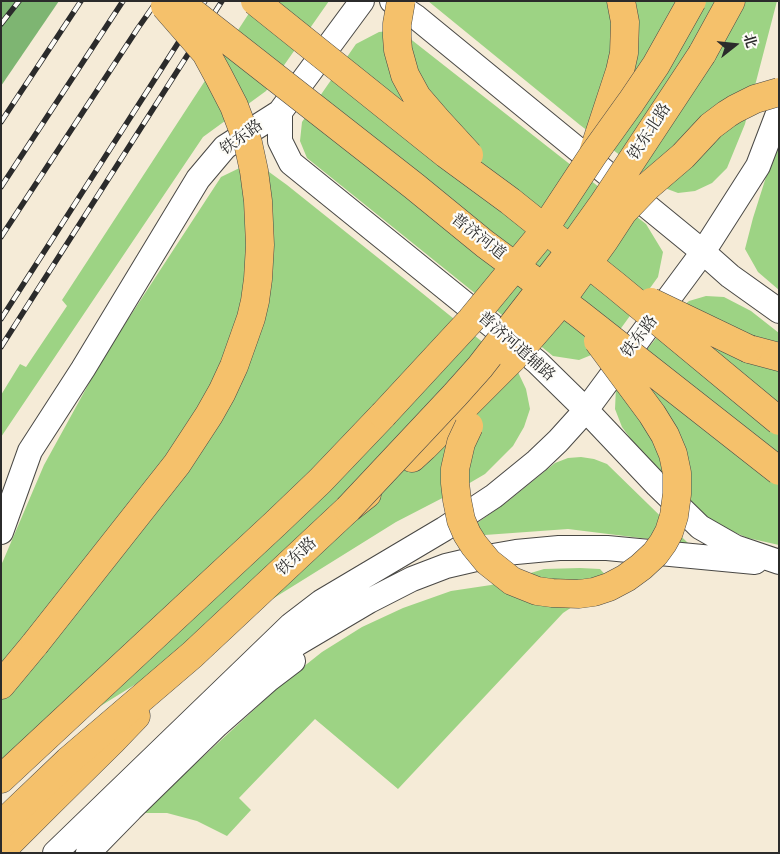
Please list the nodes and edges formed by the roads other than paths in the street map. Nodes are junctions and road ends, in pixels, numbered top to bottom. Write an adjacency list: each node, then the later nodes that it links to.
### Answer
1 (161, 1): 34 (main road, bridge)
2 (178, 1): 21 (main road, 普济河道, bridge)
3 (255, 1): 15 (main road, bridge)
4 (362, 1): 13 (street)
5 (392, 1): 17 (street)
6 (401, 1): 15 (main road, bridge)
7 (621, 1): 14 (main road, bridge)
8 (692, 1): 14 (main road, 铁东北路, bridge)
9 (731, 1): 10 (main road, 铁东北路)
10 (702, 54): 16 (main road, bridge); 18 (main road, 铁东北路, bridge)
11 (779, 92): 16 (main road, bridge)
12 (779, 111): 17 (street)
13 (280, 112): 24 (street, 普济河道辅路); 26 (street, 铁东路)
14 (593, 156): 36 (main road, 铁东北路, bridge)
15 (510, 201): 19 (main road, bridge)
16 (623, 212): 23 (main road, bridge)
17 (703, 252): 20 (street); 24 (street, 铁东路)
18 (564, 260): 29 (main road, 铁东路, bridge)
19 (616, 286): 22 (main road, bridge); 25 (main road, bridge)
20 (779, 311)
21 (578, 314): 23 (main road, bridge); 27 (main road, 普济河道, bridge)
22 (779, 357)
23 (513, 358): 29 (main road, bridge)
24 (586, 410): 31 (street, 普济河道辅路); 35 (street, 铁东路)
25 (779, 421)
26 (30, 452): 28 (street); 30 (street, 铁东路)
27 (779, 471)
28 (1, 496)
29 (348, 509): 33 (main road, 铁东路)
30 (1, 532)
31 (779, 563): 32 (street, 铁东路)
32 (369, 601): 35 (street, 铁东路); 40 (street, 铁东路)
33 (192, 655): 37 (main road, 铁东路); 38 (main road)
34 (1, 686)
35 (220, 693): 39 (street, 铁东路)
36 (1, 779)
37 (1, 825)
38 (1, 852)
39 (55, 853)
40 (88, 853)

